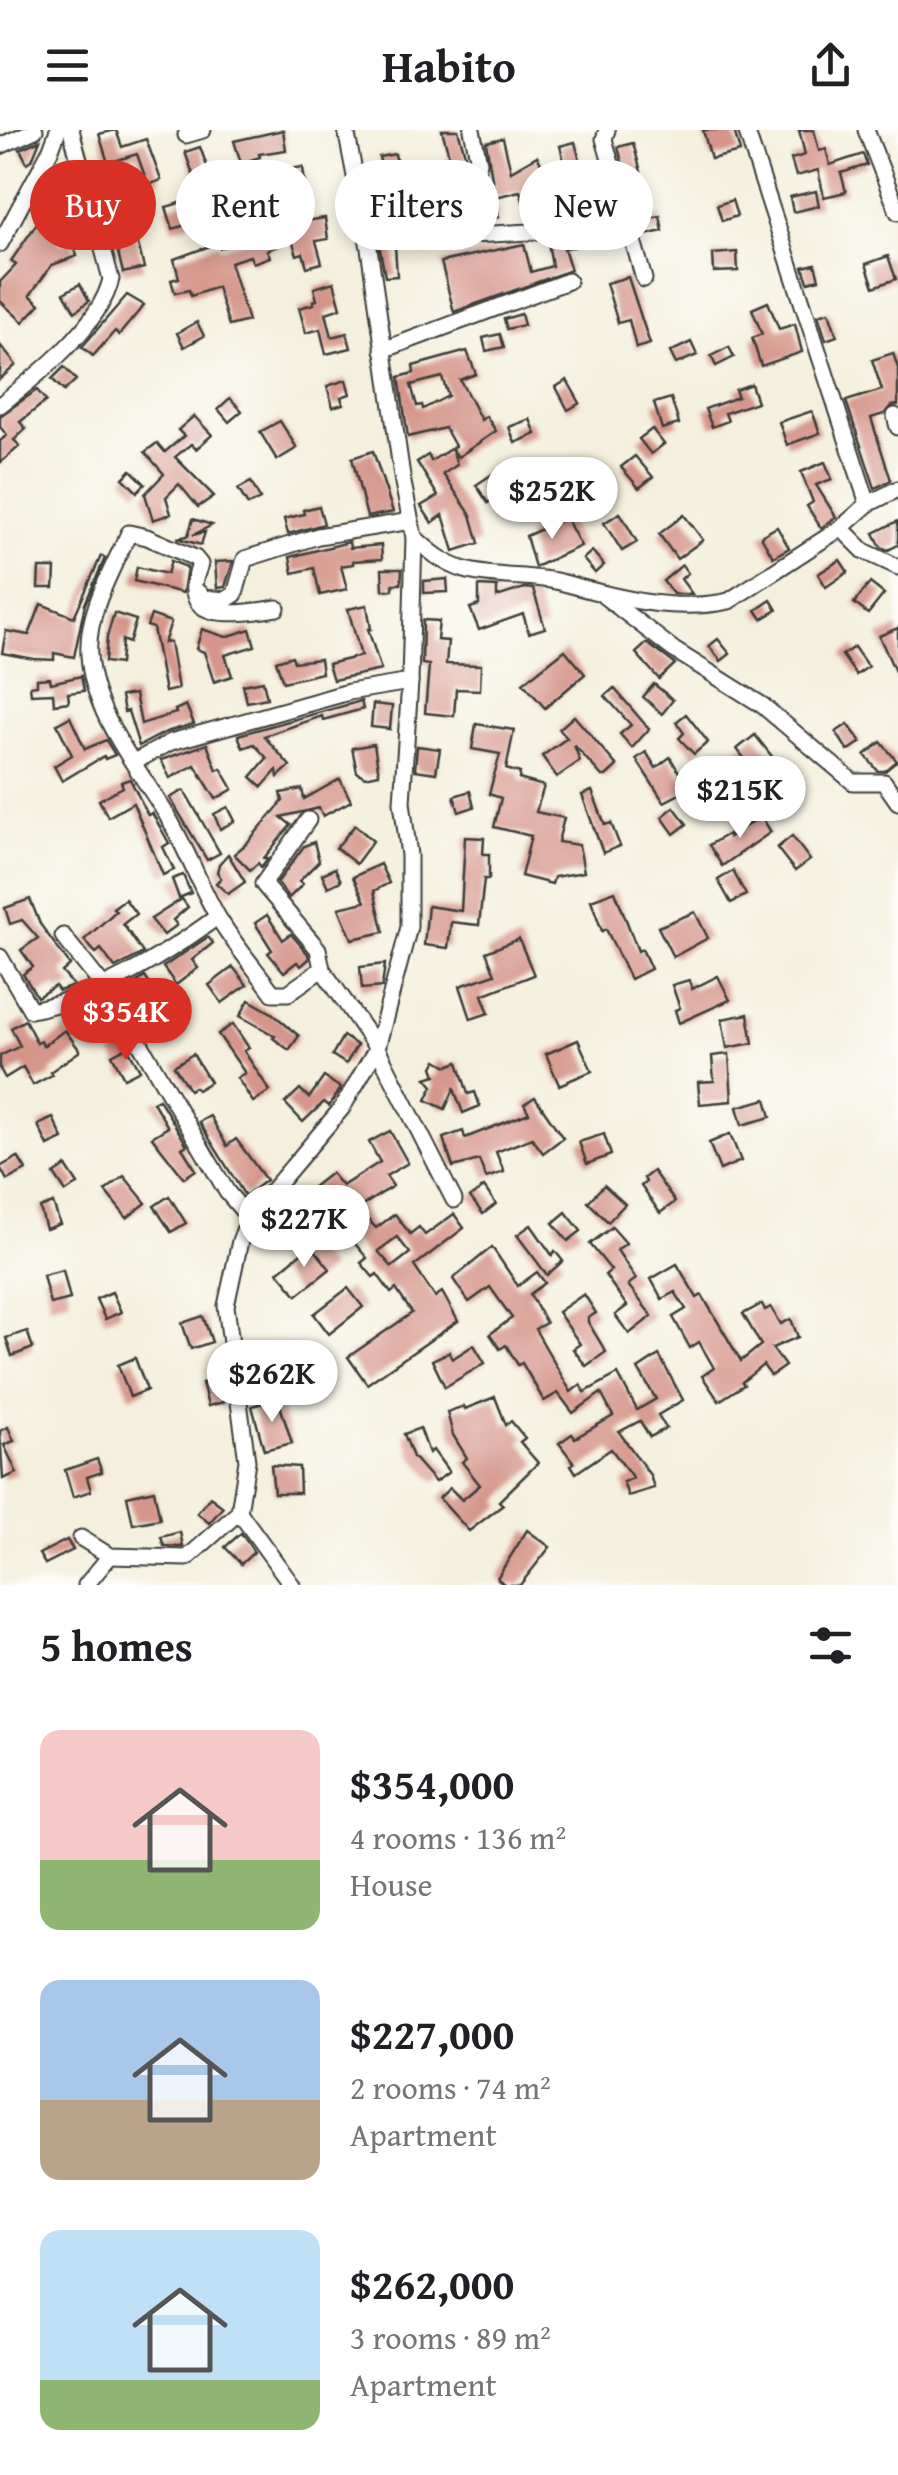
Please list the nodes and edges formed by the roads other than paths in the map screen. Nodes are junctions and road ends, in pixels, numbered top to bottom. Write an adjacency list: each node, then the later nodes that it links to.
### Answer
1 (35, 130): 11 (street)
2 (58, 130): 15 (street)
3 (71, 130): 20 (street)
4 (203, 130): 10 (street)
5 (346, 130): 12 (street)
6 (472, 130): 13 (street)
7 (607, 130): 17 (street)
8 (746, 130): 22 (street)
9 (866, 130): 14 (street)
10 (186, 135)
11 (0, 146)
12 (352, 160)
13 (477, 160)
14 (898, 212)
15 (0, 244)
16 (368, 250): 19 (street)
17 (644, 279)
18 (568, 281): 19 (street)
19 (384, 350): 24 (street)
20 (0, 405)
21 (898, 490): 22 (street)
22 (868, 504): 23 (street)
23 (841, 528): 25 (street); 27 (street)
24 (412, 529): 26 (street); 27 (street); 29 (street)
25 (898, 567)
26 (194, 586): 28 (street); 30 (street)
27 (601, 594): 31 (street)
28 (277, 608)
29 (410, 682): 30 (street); 38 (street)
30 (134, 762): 33 (street)
31 (898, 802)
32 (308, 820): 36 (street)
33 (218, 917): 36 (street); 37 (street)
34 (63, 936): 37 (street)
35 (0, 957): 37 (street)
36 (322, 968): 38 (street)
37 (103, 985): 40 (street)
38 (377, 1048): 39 (street); 40 (street)
39 (454, 1200)
40 (249, 1218): 41 (street)
41 (239, 1512): 43 (street); 45 (street)
42 (81, 1538): 43 (street)
43 (110, 1556): 44 (street)
44 (86, 1585)
45 (292, 1585)

